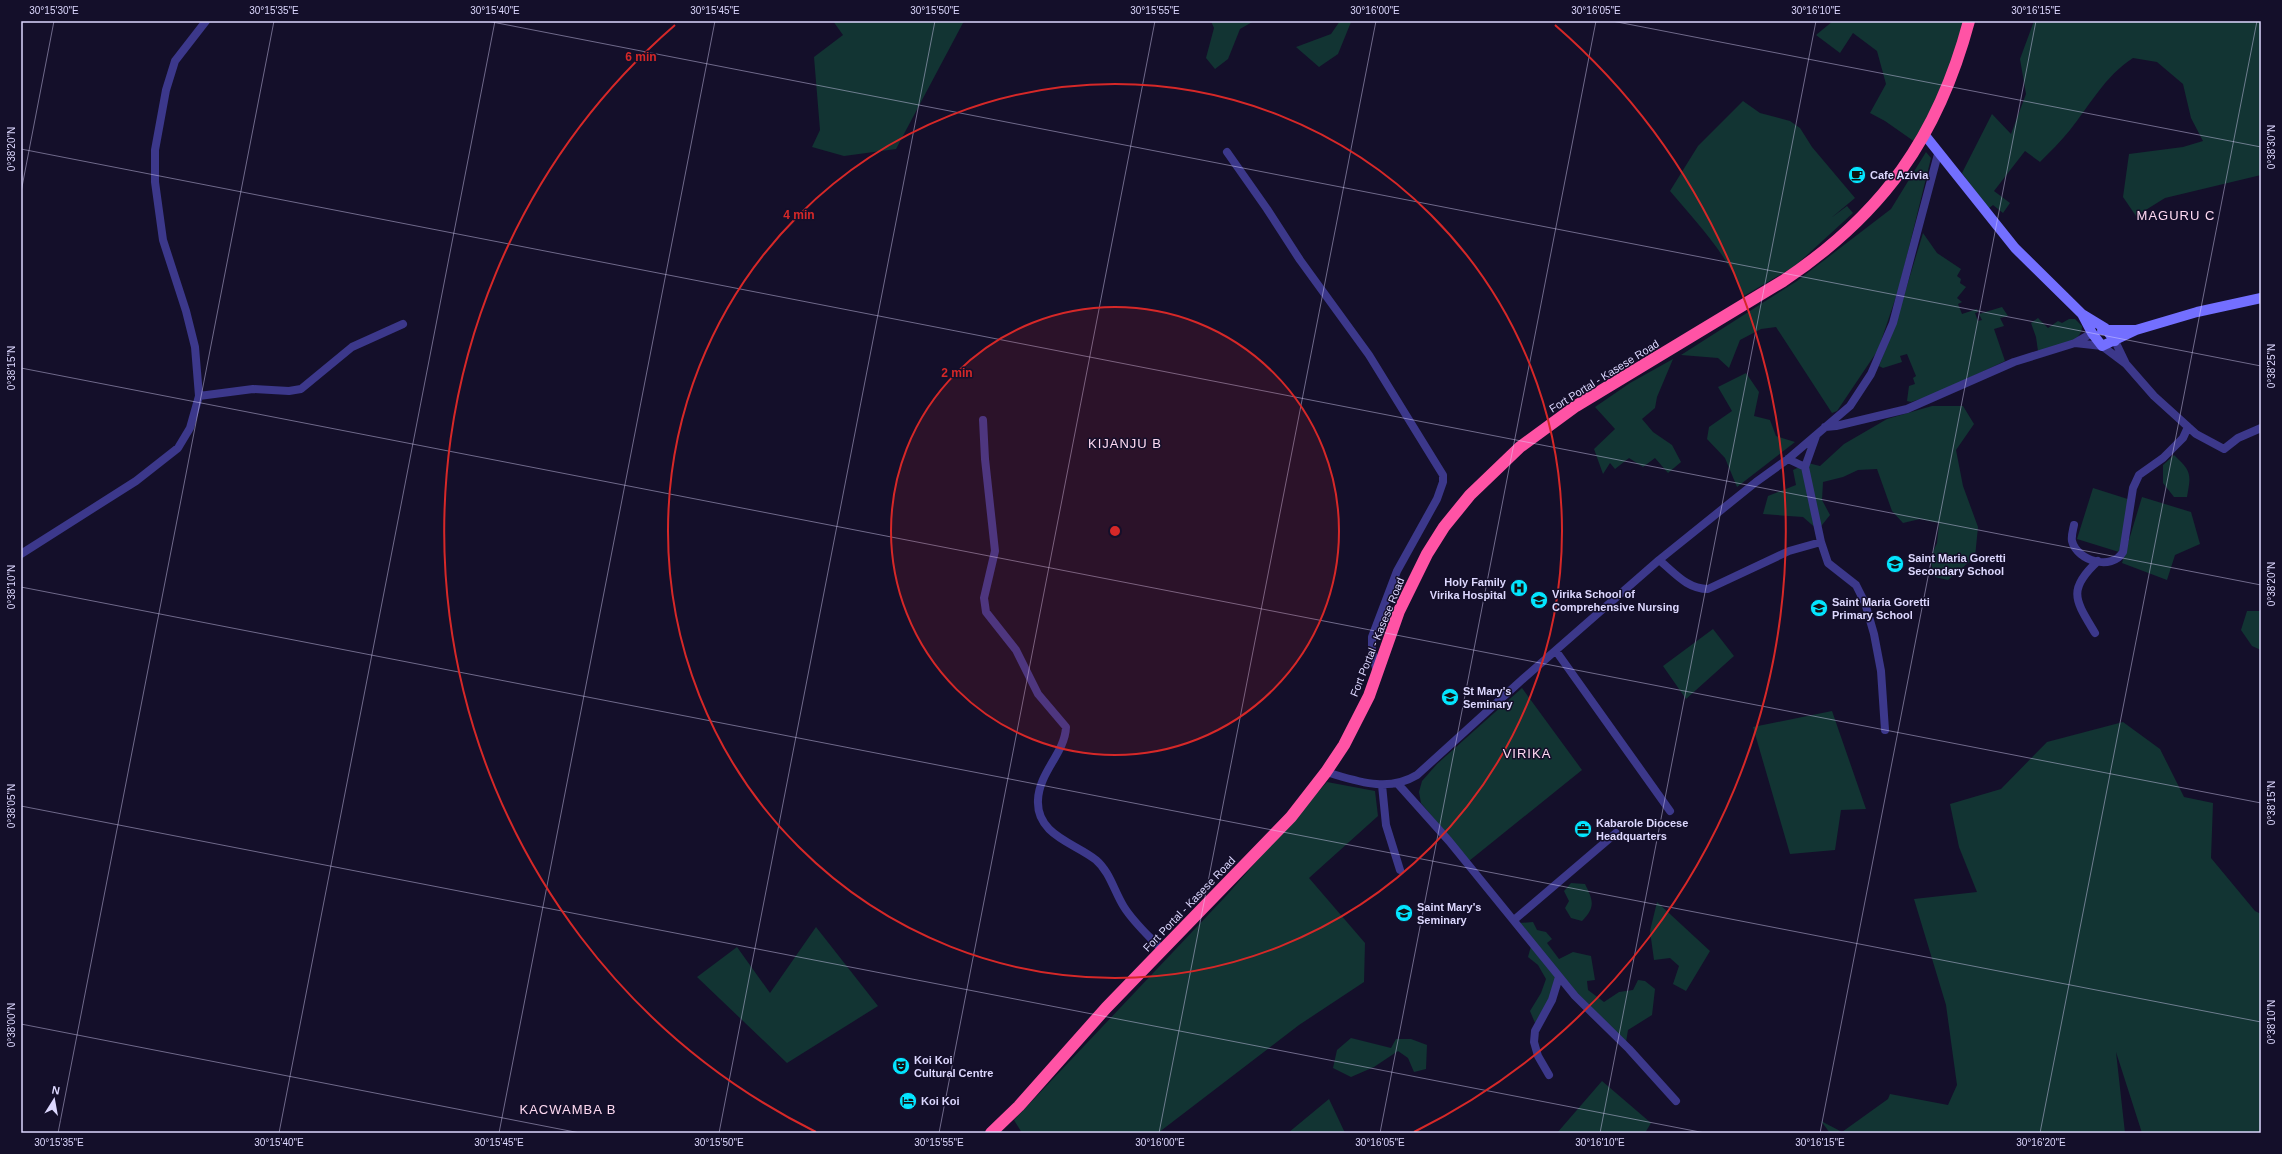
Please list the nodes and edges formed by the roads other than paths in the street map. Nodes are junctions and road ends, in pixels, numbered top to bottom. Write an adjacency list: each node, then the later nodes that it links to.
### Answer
1 (206, 21): 16 (street)
2 (1969, 21): 3 (highway, Fort Portal - Kasese Road)
3 (1924, 134): 5 (street); 31 (highway, Fort Portal - Kasese Road)
4 (1227, 152): 31 (street)
5 (1938, 154): 7 (street); 18 (street)
6 (2261, 298): 10 (street)
7 (2082, 314): 9 (street); 11 (street)
8 (403, 324): 16 (street)
9 (2105, 328): 10 (street); 11 (street); 12 (street)
10 (2136, 330): 12 (street)
11 (2092, 333): 13 (street); 14 (street)
12 (2115, 341): 14 (street); 15 (street)
13 (2075, 343): 14 (street); 18 (street)
14 (2102, 346): 15 (street)
15 (2126, 364): 19 (street)
16 (199, 396): 26 (street)
17 (983, 420): 40 (street)
18 (1825, 427): 21 (street)
19 (2188, 427): 20 (street); 28 (street)
20 (2261, 428)
21 (1816, 435): 22 (street); 23 (street)
22 (1788, 459): 23 (street); 27 (street)
23 (1805, 467): 25 (street)
24 (2074, 525): 28 (street)
25 (1821, 542): 27 (street); 32 (street)
26 (21, 554)
27 (1659, 560): 30 (street)
28 (2098, 561): 29 (street)
29 (2095, 633)
30 (1556, 651): 34 (street); 36 (street)
31 (1378, 676): 33 (highway, Fort Portal - Kasese Road)
32 (1885, 730)
33 (1326, 772): 35 (street); 40 (highway, Fort Portal - Kasese Road)
34 (1398, 784): 35 (street); 39 (street)
35 (1382, 785): 38 (street)
36 (1670, 811)
37 (1616, 833): 39 (street)
38 (1400, 870)
39 (1514, 920): 41 (street)
40 (1162, 950): 44 (highway, Fort Portal - Kasese Road)
41 (1559, 977): 42 (street); 43 (street)
42 (1549, 1075)
43 (1676, 1101)
44 (991, 1133)

